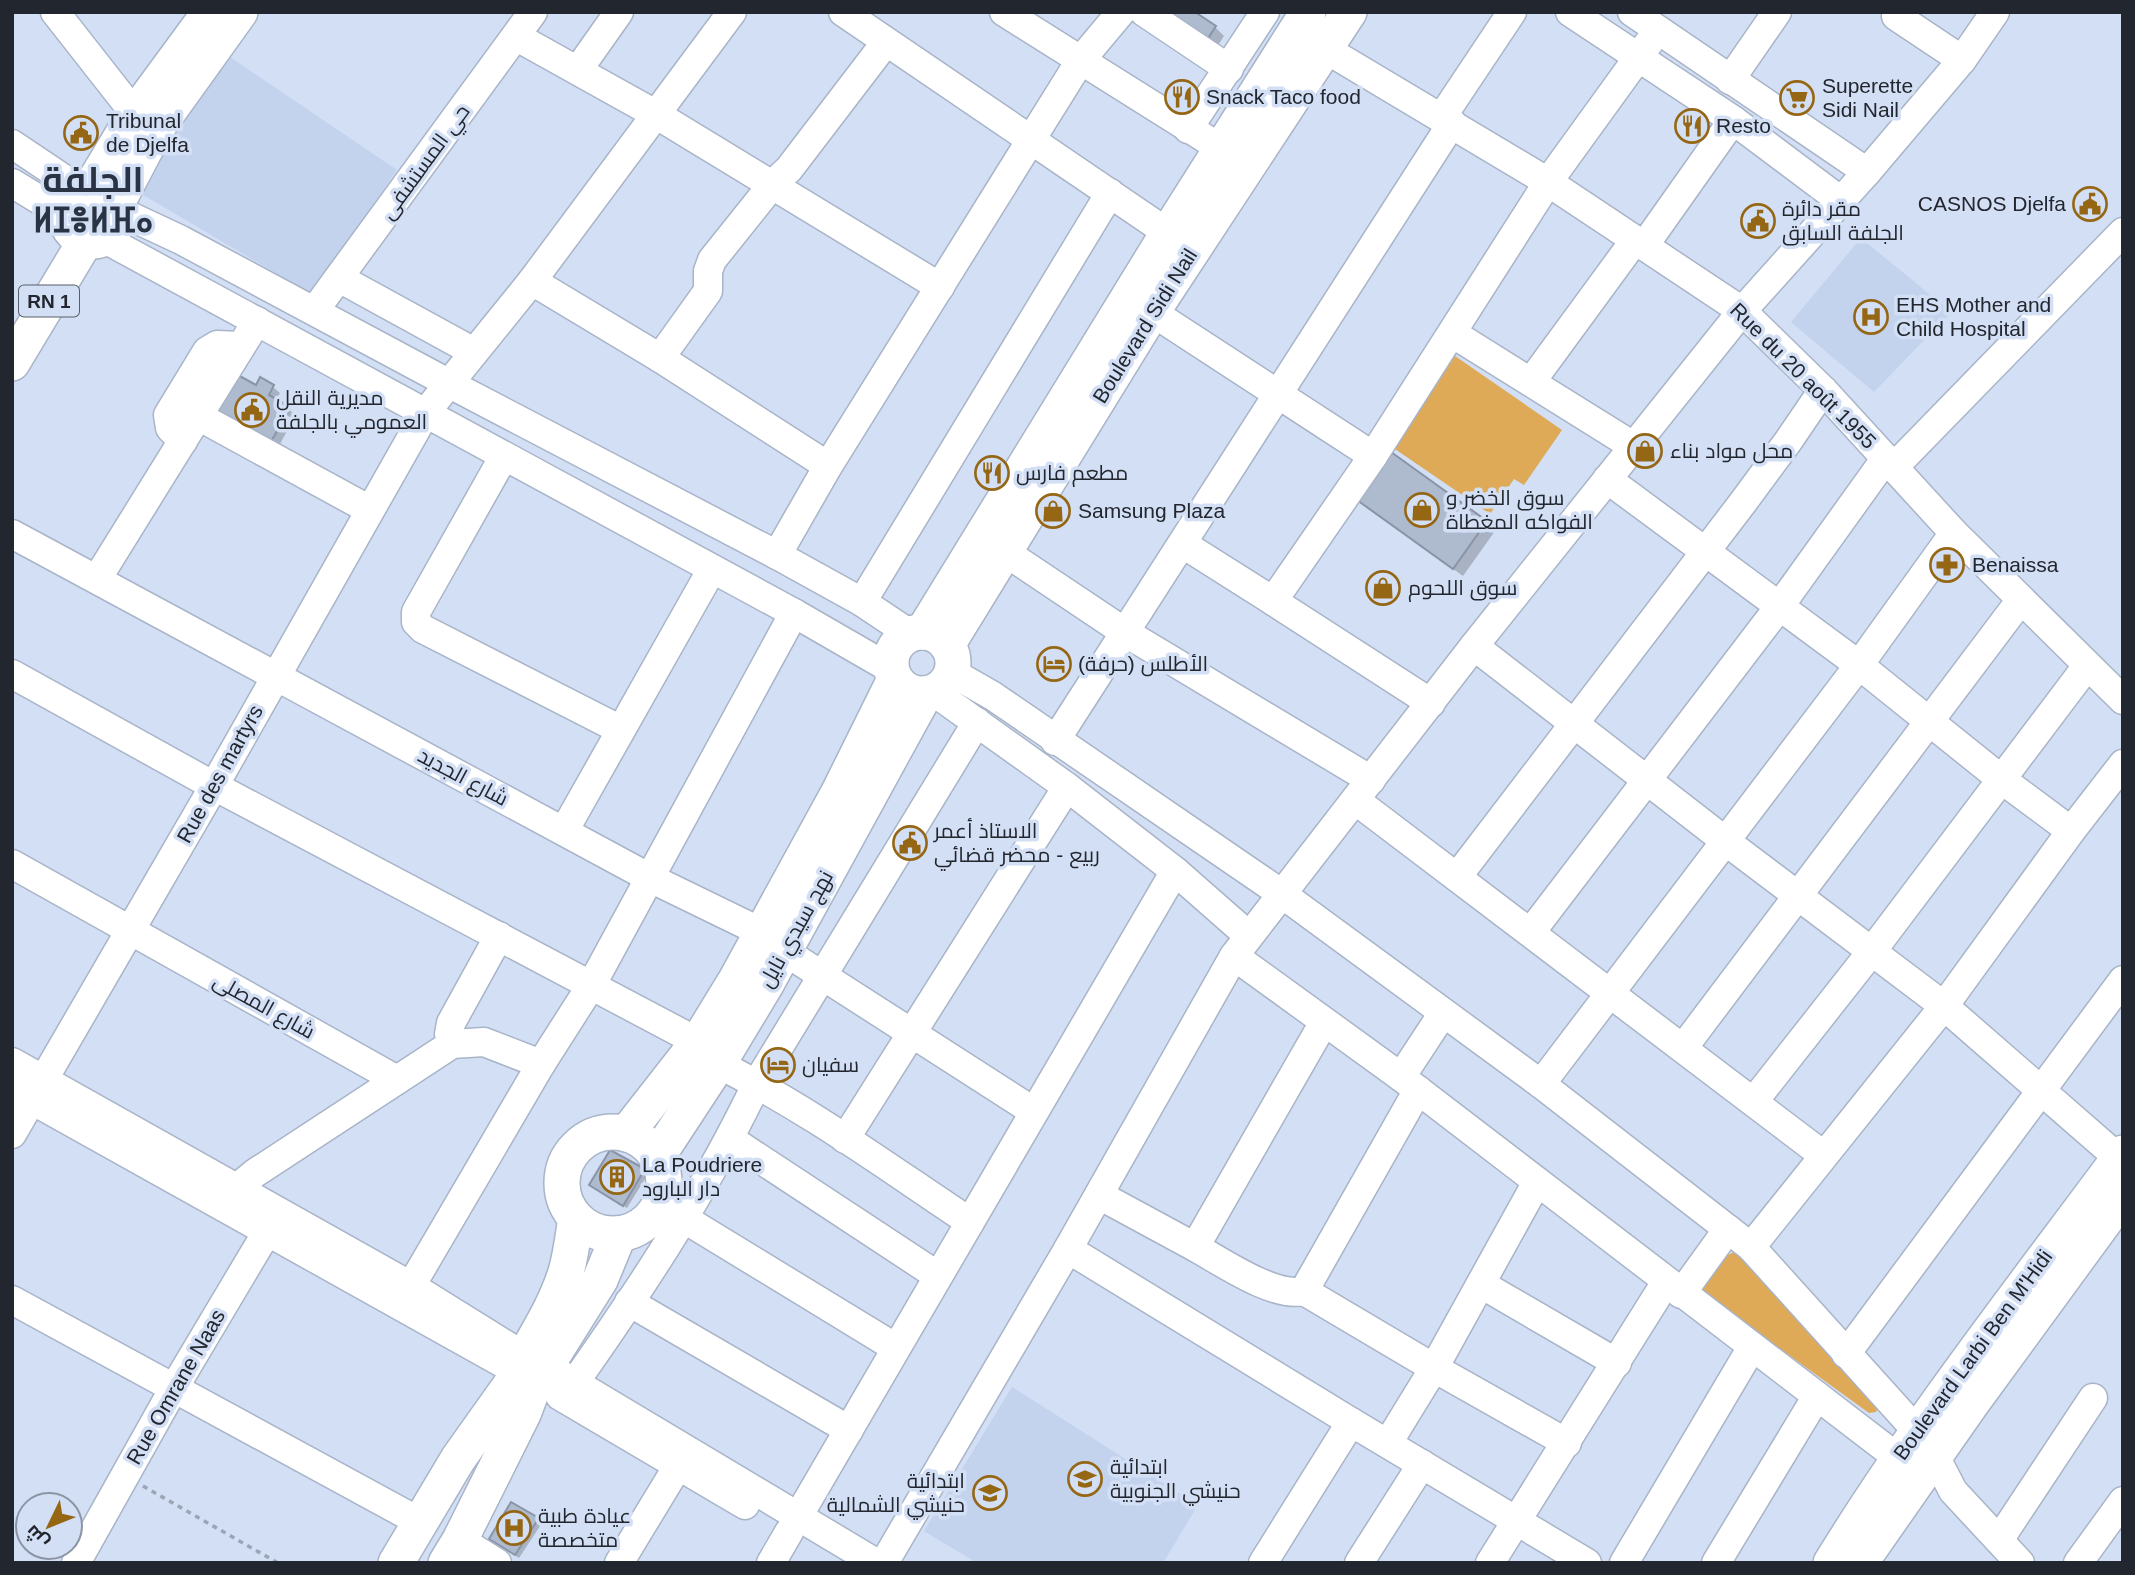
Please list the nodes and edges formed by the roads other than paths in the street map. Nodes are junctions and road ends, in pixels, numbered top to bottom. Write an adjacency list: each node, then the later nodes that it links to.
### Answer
1 (210, 12): 30 (main road, RN 1)
2 (240, 12): 44 (main road, RN 1)
3 (533, 12): 21 (street, حي المستشفى)
4 (619, 12): 28 (street)
5 (732, 12): 31 (street, Rue des martyrs)
6 (843, 12): 22 (street)
7 (1004, 12): 26 (street)
8 (1121, 12): 26 (street)
9 (1144, 12): 27 (street)
10 (1265, 12): 27 (street)
11 (1349, 12): 23 (main road, Boulevard Sidi Nail)
12 (1512, 12): 32 (street)
13 (1570, 12): 24 (street)
14 (1632, 12): 20 (street)
15 (1777, 12): 29 (street)
16 (1995, 12): 25 (street)
17 (1895, 13): 25 (street)
18 (66, 17): 30 (street)
19 (1302, 22): 23 (street, Rue du 20 août 1955); 37 (main road, Boulevard Sidi Nail)
20 (1658, 30): 24 (street); 29 (street)
21 (517, 37): 28 (street); 48 (street, حي المستشفى)
22 (886, 42): 35 (street); 41 (street)
23 (1326, 48): 32 (street, Rue du 20 août 1955); 53 (main road, Boulevard Sidi Nail)
24 (1639, 58): 33 (street); 39 (street)
25 (1962, 60): 38 (street)
26 (1080, 61): 34 (street); 35 (street)
27 (1229, 69): 34 (street)
28 (578, 70): 31 (street)
29 (1730, 80): 38 (street)
30 (135, 114): 44 (main road, RN 1)
31 (657, 115): 41 (street); 49 (street, Rue des martyrs)
32 (1447, 120): 39 (street, Rue du 20 août 1955); 64 (street)
33 (1733, 120): 43 (street); 47 (street)
34 (1188, 129): 37 (street)
35 (1030, 140): 42 (street); 50 (street)
36 (12, 144): 44 (street)
37 (1222, 149): 46 (main road, Boulevard Sidi Nail)
38 (1867, 172): 43 (street)
39 (1548, 182): 47 (street, Rue du 20 août 1955); 56 (street)
40 (12, 183): 44 (street)
41 (772, 185): 50 (street); 59 (street)
42 (1110, 193): 46 (street); 85 (street)
43 (1841, 201): 52 (street)
44 (91, 214): 51 (street); 54 (main road, RN 1); 55 (street); 60 (main road, RN 1)
45 (2123, 232): 71 (street)
46 (1168, 233): 90 (main road, Boulevard Sidi Nail)
47 (1639, 243): 52 (street, Rue du 20 août 1955); 61 (street)
48 (339, 278): 51 (street, حي المستشفى); 58 (street)
49 (532, 281): 58 (street, Rue des martyrs); 59 (street)
50 (940, 287): 72 (street)
51 (315, 310): 62 (street)
52 (1742, 311): 63 (street, Rue du 20 août 1955); 68 (street)
53 (1152, 312): 64 (street); 78 (main road, Boulevard Sidi Nail)
54 (12, 321)
55 (257, 321): 57 (street); 65 (street)
56 (1452, 333): 61 (street); 70 (street)
57 (242, 346): 66 (street); 67 (street)
58 (474, 352): 62 (street, Rue des martyrs)
59 (660, 358): 72 (street)
60 (12, 363)
61 (1531, 382): 68 (street)
62 (448, 383): 65 (street, Rue des martyrs); 80 (street)
63 (1823, 390): 71 (street, Rue du 20 août 1955); 79 (street)
64 (1279, 395): 70 (street); 77 (street)
65 (426, 412): 69 (street); 74 (street, Rue des martyrs)
66 (198, 416): 67 (street); 74 (street)
67 (183, 441): 82 (street)
68 (1633, 446): 73 (street)
69 (504, 456): 81 (street); 100 (street)
70 (1373, 456): 83 (street)
71 (1890, 463): 75 (street, Rue du 20 août 1955); 86 (street)
72 (828, 466): 80 (street)
73 (1607, 478): 79 (street); 89 (street)
74 (370, 510): 94 (street, Rue des martyrs)
75 (1954, 533): 84 (street, Rue du 20 août 1955); 91 (street)
76 (12, 534): 82 (street, شارع الجديد)
77 (1183, 544): 83 (street); 88 (street)
78 (1004, 552): 88 (street); 90 (main road, Boulevard Sidi Nail)
79 (1705, 552): 86 (street); 99 (street)
80 (777, 555): 85 (street)
81 (712, 569): 87 (street); 100 (street)
82 (97, 579): 94 (street, شارع الجديد)
83 (1273, 601): 96 (street)
84 (2020, 601): 92 (street, Rue du 20 août 1955); 97 (street)
85 (862, 602): 90 (street)
86 (1779, 607): 91 (street); 104 (street)
87 (794, 613): 90 (street); 114 (street)
88 (1126, 633): 101 (street); 107 (street)
89 (1474, 646): 96 (street); 99 (street)
90 (922, 664): 98 (street); 101 (street); 120 (main road, نهج سيدي نايل)
91 (1859, 665): 97 (street); 110 (street)
92 (2087, 666): 95 (street, Rue du 20 août 1955); 103 (street)
93 (12, 674): 105 (street)
94 (275, 676): 105 (street, Rue des martyrs); 108 (street, شارع الجديد)
95 (2123, 700)
96 (1431, 703): 107 (street)
97 (1929, 721): 103 (street); 116 (street)
98 (977, 722): 106 (street); 123 (street)
99 (1574, 723): 104 (street); 113 (street)
100 (621, 730): 108 (street)
101 (1055, 741): 115 (street)
102 (2123, 764): 109 (street)
103 (2001, 779): 109 (street); 122 (street)
104 (1647, 780): 110 (street); 118 (street)
105 (214, 786): 117 (street, Rue des martyrs); 119 (street)
106 (1068, 787): 112 (street); 130 (street)
107 (1363, 790): 113 (street); 115 (street)
108 (564, 831): 114 (street, شارع الجديد)
109 (2071, 831): 127 (street)
110 (1724, 840): 116 (street); 126 (street)
111 (12, 864): 117 (street, شارع المصلى)
112 (1175, 871): 121 (street); 143 (street)
113 (1457, 877): 118 (street)
114 (650, 878): 120 (street, شارع الجديد); 125 (street)
115 (1282, 894): 121 (street); 128 (street)
116 (1799, 895): 122 (street); 132 (street)
117 (130, 932): 136 (street, شارع المصلى); 140 (street, Rue des martyrs)
118 (1531, 932): 126 (street)
119 (499, 936): 125 (street); 131 (street)
120 (773, 942): 123 (street, شارع الجديد); 133 (main road, نهج سيدي نايل)
121 (1242, 946): 129 (street); 152 (street)
122 (1872, 951): 127 (street); 142 (street)
123 (821, 976): 130 (street, شارع الجديد); 137 (street)
124 (2123, 980): 141 (street)
125 (592, 984): 133 (street); 135 (street)
126 (1611, 993): 132 (street); 139 (street)
127 (1944, 1006): 141 (street); 148 (street)
128 (1443, 1013): 138 (street); 139 (street)
129 (1324, 1022): 138 (street); 161 (street)
130 (913, 1034): 143 (street, شارع الجديد); 147 (street)
131 (452, 1044): 135 (street); 136 (street)
132 (1684, 1048): 142 (street)
133 (708, 1053): 137 (street); 145 (main road, نهج سيدي نايل); 149 (main road, نهج سيدي نايل)
134 (12, 1062): 140 (street)
135 (541, 1064): 166 (street)
136 (397, 1080): 154 (street)
137 (757, 1083): 146 (street); 147 (street)
138 (1410, 1083): 151 (street); 168 (street)
139 (1541, 1084): 159 (street)
140 (29, 1089): 144 (street, Rue des martyrs); 154 (street)
141 (2042, 1090): 150 (street); 173 (street)
142 (1754, 1101): 148 (street)
143 (1033, 1111): 158 (street)
144 (12, 1134)
145 (625, 1134): 149 (main road); 155 (main road)
146 (730, 1139): 156 (street); 164 (street)
147 (845, 1139): 158 (street)
148 (1823, 1155): 162 (street)
149 (657, 1157): 160 (main road)
150 (2121, 1158): 184 (main road, Boulevard Larbi Ben M'Hidi)
151 (1537, 1182): 165 (street); 167 (street)
152 (1099, 1195): 161 (street); 163 (street)
153 (2123, 1196): 184 (main road)
154 (231, 1197): 157 (street)
155 (576, 1218): 160 (main road); 176 (main road)
156 (683, 1218): 170 (street); 172 (street)
157 (273, 1222): 166 (street); 176 (street); 177 (street, Rue Omrane Naas)
158 (970, 1222): 164 (street)
159 (1728, 1229): 162 (street); 167 (street)
160 (619, 1234): 176 (main road)
161 (1195, 1247): 168 (street)
162 (1751, 1247): 173 (street)
163 (1068, 1249): 180 (street); 200 (street)
164 (938, 1276): 172 (street)
165 (1480, 1284): 174 (street); 175 (street)
166 (411, 1286): 176 (street)
167 (1674, 1288): 171 (street); 174 (street)
168 (1304, 1291): 175 (street)
169 (12, 1300): 177 (street)
170 (629, 1302): 176 (street); 181 (street)
171 (1752, 1347): 178 (street); 205 (street)
172 (896, 1348): 181 (street)
173 (1846, 1354): 184 (street)
174 (1616, 1363): 183 (street)
175 (1434, 1368): 182 (street); 183 (street)
176 (536, 1370): 185 (street); 188 (main road); 192 (main road)
177 (174, 1388): 188 (street); 193 (street, Rue Omrane Naas)
178 (1817, 1396): 184 (street); 206 (street)
179 (2093, 1398): 191 (street)
180 (1351, 1422): 182 (street); 201 (street)
181 (849, 1430): 190 (street)
182 (1388, 1443): 186 (street)
183 (1567, 1443): 189 (street)
184 (1917, 1456): 191 (street); 207 (main road, Boulevard Larbi Ben M'Hidi); 208 (main road)
185 (683, 1457): 190 (street); 196 (street)
186 (1422, 1464): 189 (street); 202 (street)
187 (2123, 1501): 210 (street)
188 (420, 1522): 194 (main road)
189 (1517, 1522): 203 (street); 204 (street)
190 (794, 1524): 197 (street); 198 (street); 199 (street)
191 (1999, 1540): 209 (street)
192 (453, 1551): 195 (street)
193 (76, 1563)
194 (396, 1563)
195 (497, 1563)
196 (620, 1563)
197 (771, 1563)
198 (842, 1563)
199 (877, 1563)
200 (884, 1563)
201 (1263, 1563)
202 (1359, 1563)
203 (1490, 1563)
204 (1587, 1563)
205 (1624, 1563)
206 (1716, 1563)
207 (1831, 1563)
208 (1860, 1563)
209 (2020, 1563)
210 (2078, 1563)

